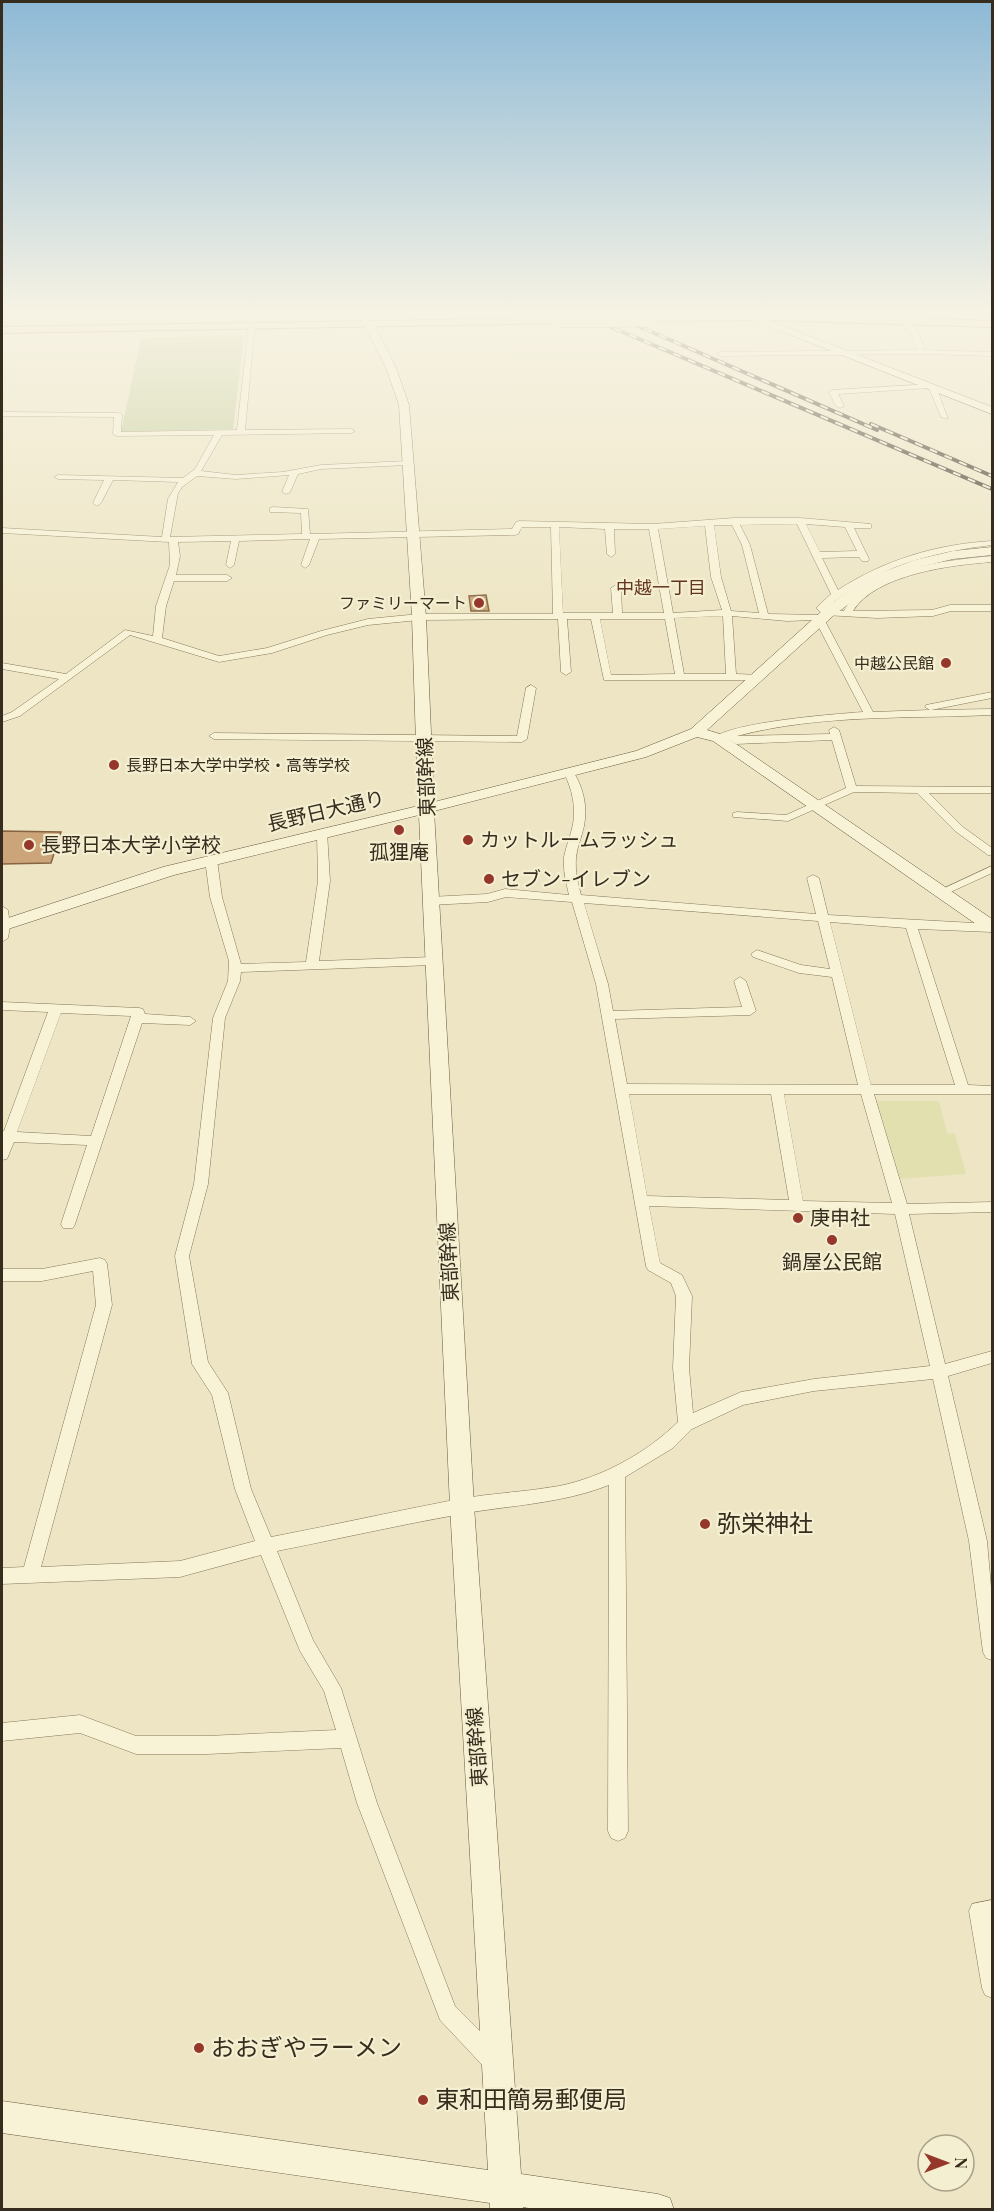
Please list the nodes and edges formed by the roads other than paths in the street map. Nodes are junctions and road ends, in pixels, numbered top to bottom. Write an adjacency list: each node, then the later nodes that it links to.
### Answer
1 (118, 419): 6 (street)
2 (242, 419): 5 (street)
3 (404, 419): 7 (street, 東部幹線)
4 (351, 431): 5 (street)
5 (241, 432): 6 (street)
6 (219, 433): 9 (street)
7 (408, 463): 8 (street); 25 (street, 東部幹線)
8 (295, 471): 9 (street); 13 (street)
9 (196, 473): 12 (street)
10 (58, 477): 11 (street)
11 (110, 477): 12 (street); 14 (street)
12 (182, 480): 28 (street)
13 (286, 492)
14 (97, 503)
15 (273, 510): 27 (street)
16 (734, 521): 17 (street); 18 (street); 43 (street)
17 (800, 521): 21 (street); 32 (street)
18 (709, 523): 23 (street); 41 (street)
19 (555, 525): 20 (street); 25 (street); 44 (street)
20 (609, 525): 23 (street); 31 (street)
21 (849, 526): 22 (street); 32 (street)
22 (868, 526)
23 (653, 527): 47 (street)
24 (2, 530): 28 (street)
25 (412, 536): 27 (street); 48 (street, 東部幹線)
26 (236, 537): 27 (street); 28 (street); 34 (street)
27 (311, 538): 35 (street)
28 (169, 540): 36 (street)
29 (993, 543): 39 (street)
30 (993, 551): 49 (street)
31 (611, 554)
32 (816, 555): 39 (street)
33 (993, 559): 42 (street)
34 (230, 565)
35 (305, 565)
36 (171, 578): 37 (street); 50 (street)
37 (227, 578)
38 (616, 588): 46 (street)
39 (836, 595): 49 (street)
40 (993, 608): 42 (street)
41 (727, 613): 43 (street); 47 (street); 56 (street)
42 (848, 614): 49 (street)
43 (764, 615): 49 (street)
44 (560, 616): 45 (street); 48 (street); 52 (street)
45 (595, 616): 46 (street); 53 (street)
46 (618, 616): 47 (street)
47 (667, 616): 53 (street)
48 (419, 617): 50 (street); 68 (street, 東部幹線)
49 (823, 617): 54 (street); 61 (street)
50 (157, 640): 55 (street)
51 (2, 666): 55 (street)
52 (566, 672)
53 (680, 676): 56 (street)
54 (759, 676): 56 (street); 64 (street)
55 (67, 677): 63 (street)
56 (731, 677)
57 (531, 688): 68 (street)
58 (993, 694): 59 (street)
59 (910, 711)
60 (993, 712): 61 (street)
61 (870, 715): 62 (street)
62 (831, 716): 66 (street); 67 (street)
63 (2, 719)
64 (696, 732): 66 (street); 69 (street, 長野日大通り)
65 (214, 736): 68 (street)
66 (724, 737): 67 (street); 73 (street)
67 (836, 737): 70 (street)
68 (425, 739): 74 (street, 東部幹線)
69 (569, 773): 74 (street, 長野日大通り); 82 (street)
70 (852, 789): 72 (street); 73 (street)
71 (993, 790): 72 (street)
72 (921, 791): 77 (street)
73 (816, 806): 75 (street); 81 (street)
74 (427, 808): 76 (street, 長野日大通り); 83 (street, 東部幹線)
75 (737, 815)
76 (323, 834): 78 (street, 長野日大通り); 90 (street)
77 (993, 853)
78 (211, 860): 85 (street, 長野日大通り); 91 (street)
79 (993, 869): 81 (street)
80 (813, 878): 84 (street)
81 (940, 893): 87 (street)
82 (577, 898): 83 (street); 84 (street); 96 (street)
83 (430, 901): 89 (street, 東部幹線)
84 (823, 918): 86 (street); 92 (street)
85 (2, 925)
86 (911, 925): 87 (street); 102 (street)
87 (993, 927)
88 (757, 954): 92 (street)
89 (433, 961): 90 (street); 117 (street, 東部幹線)
90 (312, 965): 91 (street)
91 (235, 968): 119 (street)
92 (836, 974): 101 (street)
93 (740, 981): 96 (street)
94 (2, 1006): 95 (street)
95 (56, 1008): 97 (street); 104 (street)
96 (607, 1016): 99 (street)
97 (136, 1018): 98 (street); 105 (street)
98 (190, 1021)
99 (621, 1089): 100 (street); 107 (street)
100 (777, 1090): 101 (street); 108 (street)
101 (866, 1090): 102 (street); 110 (street)
102 (963, 1090): 103 (street)
103 (993, 1090)
104 (5, 1136): 105 (street); 106 (street)
105 (96, 1141): 111 (street)
106 (2, 1155)
107 (642, 1201): 108 (street); 115 (street)
108 (797, 1206): 110 (street)
109 (993, 1207): 110 (street)
110 (901, 1209): 114 (street)
111 (68, 1224)
112 (2, 1275): 121 (street)
113 (993, 1357): 114 (street)
114 (938, 1372): 115 (street); 118 (street)
115 (686, 1424): 116 (street)
116 (617, 1473): 117 (street); 125 (street)
117 (462, 1506): 119 (street); 128 (street, 東部幹線)
118 (985, 1541): 122 (street)
119 (266, 1547): 121 (street); 124 (street)
120 (2, 1576): 121 (street)
121 (30, 1576)
122 (993, 1652)
123 (2, 1732): 124 (street)
124 (348, 1739): 128 (street)
125 (618, 1831)
126 (993, 1910): 127 (street)
127 (993, 1988)
128 (498, 2065): 130 (street, 東部幹線)
129 (2, 2117): 130 (street)
130 (506, 2198): 131 (street)
131 (658, 2210)

